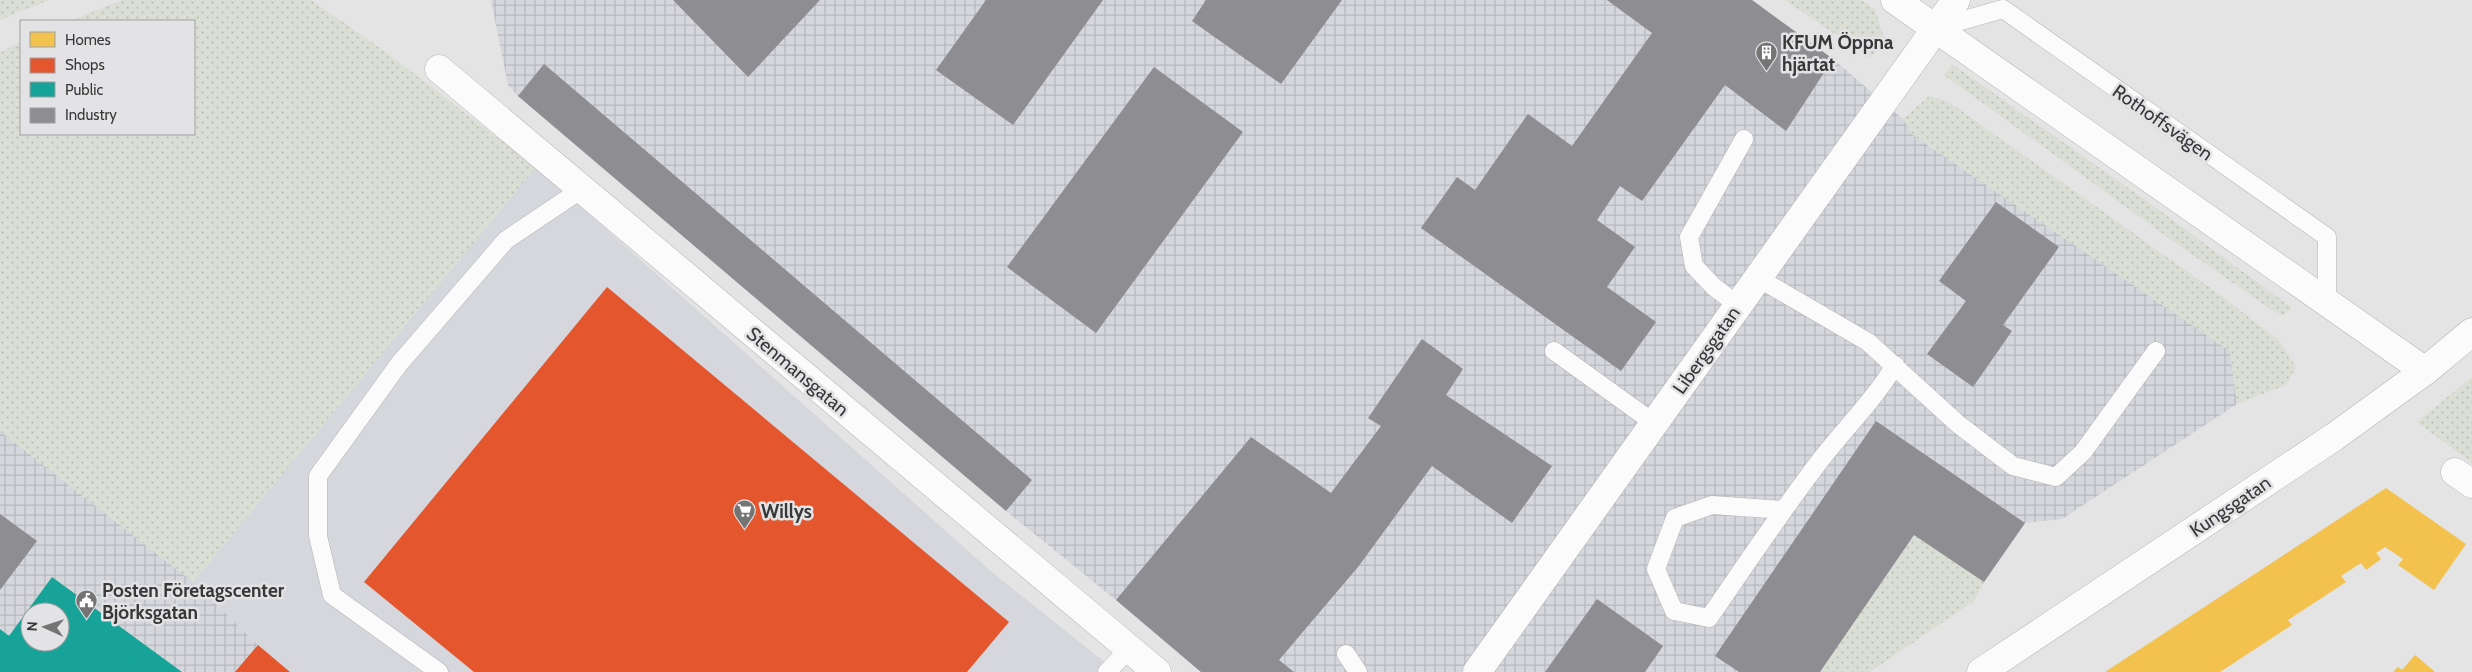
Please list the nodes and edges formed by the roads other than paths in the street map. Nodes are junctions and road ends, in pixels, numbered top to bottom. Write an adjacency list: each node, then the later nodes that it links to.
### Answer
1 (1956, 0): 3 (street, Libergsgatan)
2 (1904, 2): 3 (street)
3 (1936, 28): 7 (street, Libergsgatan); 8 (street); 8 (lane, Rothoffsvägen)
4 (439, 69): 6 (street, Stenmansgatan)
5 (1744, 138): 9 (lane)
6 (582, 189): 17 (street, Stenmansgatan); 19 (lane)
7 (1758, 278): 9 (street, Libergsgatan); 13 (lane)
8 (2327, 302): 14 (street)
9 (1738, 305): 15 (street, Libergsgatan)
10 (2472, 332): 14 (street, Kungsgatan)
11 (1554, 351): 15 (lane)
12 (2156, 352): 13 (lane)
13 (1895, 365): 16 (lane)
14 (2425, 371): 24 (street, Kungsgatan)
15 (1654, 423): 23 (street, Libergsgatan)
16 (1783, 510): 16 (lane)
17 (1129, 648): 20 (lane); 21 (street, Stenmansgatan)
18 (1346, 654): 22 (lane)
19 (439, 672)
20 (1107, 672)
21 (1157, 672)
22 (1358, 672)
23 (1477, 672)
24 (1982, 672)

